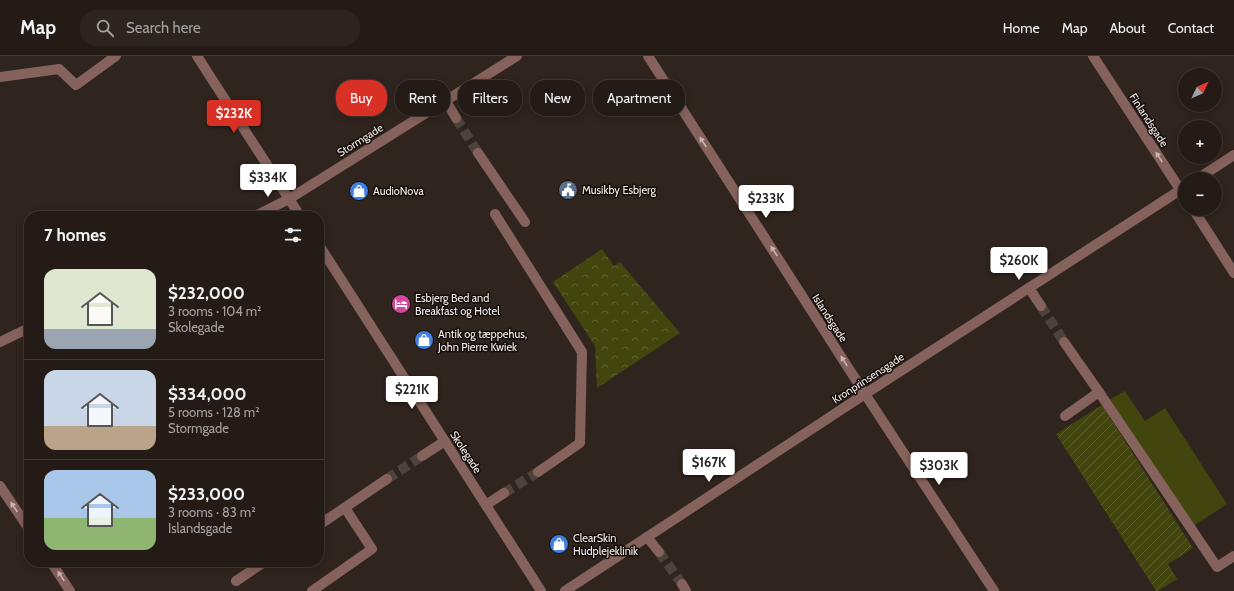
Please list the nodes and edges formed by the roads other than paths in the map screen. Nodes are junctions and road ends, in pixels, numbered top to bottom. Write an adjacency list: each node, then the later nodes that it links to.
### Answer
1 (116, 56): 6 (street)
2 (197, 56): 16 (street)
3 (517, 56): 7 (street, Stormgade)
4 (648, 56): 30 (street, Islandsgade, one-way to 4)
5 (1094, 56): 14 (street, Finlandsgade, one-way to 5)
6 (0, 77)
7 (450, 98)
8 (450, 108): 10 (street)
9 (422, 116): 16 (street, Stormgade)
10 (456, 118)
11 (478, 153): 21 (street)
12 (1234, 155): 13 (street)
13 (1208, 172)
14 (1178, 183)
15 (1178, 194): 24 (street, Kronprinsensgade)
16 (290, 199): 17 (street, Stormgade); 18 (street)
17 (265, 211)
18 (297, 211)
19 (495, 214): 34 (street)
20 (1197, 216): 23 (street)
21 (525, 222)
22 (324, 254): 32 (street, Skolegade)
23 (1234, 273)
24 (1029, 288): 25 (street); 30 (street, Kronprinsensgade)
25 (1041, 306)
26 (24, 330): 27 (street)
27 (0, 342)
28 (1064, 342): 29 (street)
29 (1099, 392): 31 (street); 44 (street)
30 (865, 394): 42 (street, Kronprinsensgade); 52 (street, Islandsgade)
31 (1064, 416)
32 (445, 441): 33 (street); 38 (street, Skolegade)
33 (422, 456)
34 (538, 472)
35 (387, 479): 39 (street)
36 (0, 486): 40 (street, one-way to 36)
37 (504, 493): 38 (street)
38 (486, 505): 50 (street, Skolegade)
39 (345, 508): 41 (street); 49 (street)
40 (24, 522)
41 (324, 522)
42 (647, 536): 43 (street); 51 (street, Kronprinsensgade)
43 (659, 552)
44 (1234, 556)
45 (54, 567): 48 (street, one-way to 45)
46 (257, 567): 47 (street)
47 (236, 581)
48 (70, 591)
49 (312, 591)
50 (541, 591)
51 (565, 591)
52 (994, 591)

